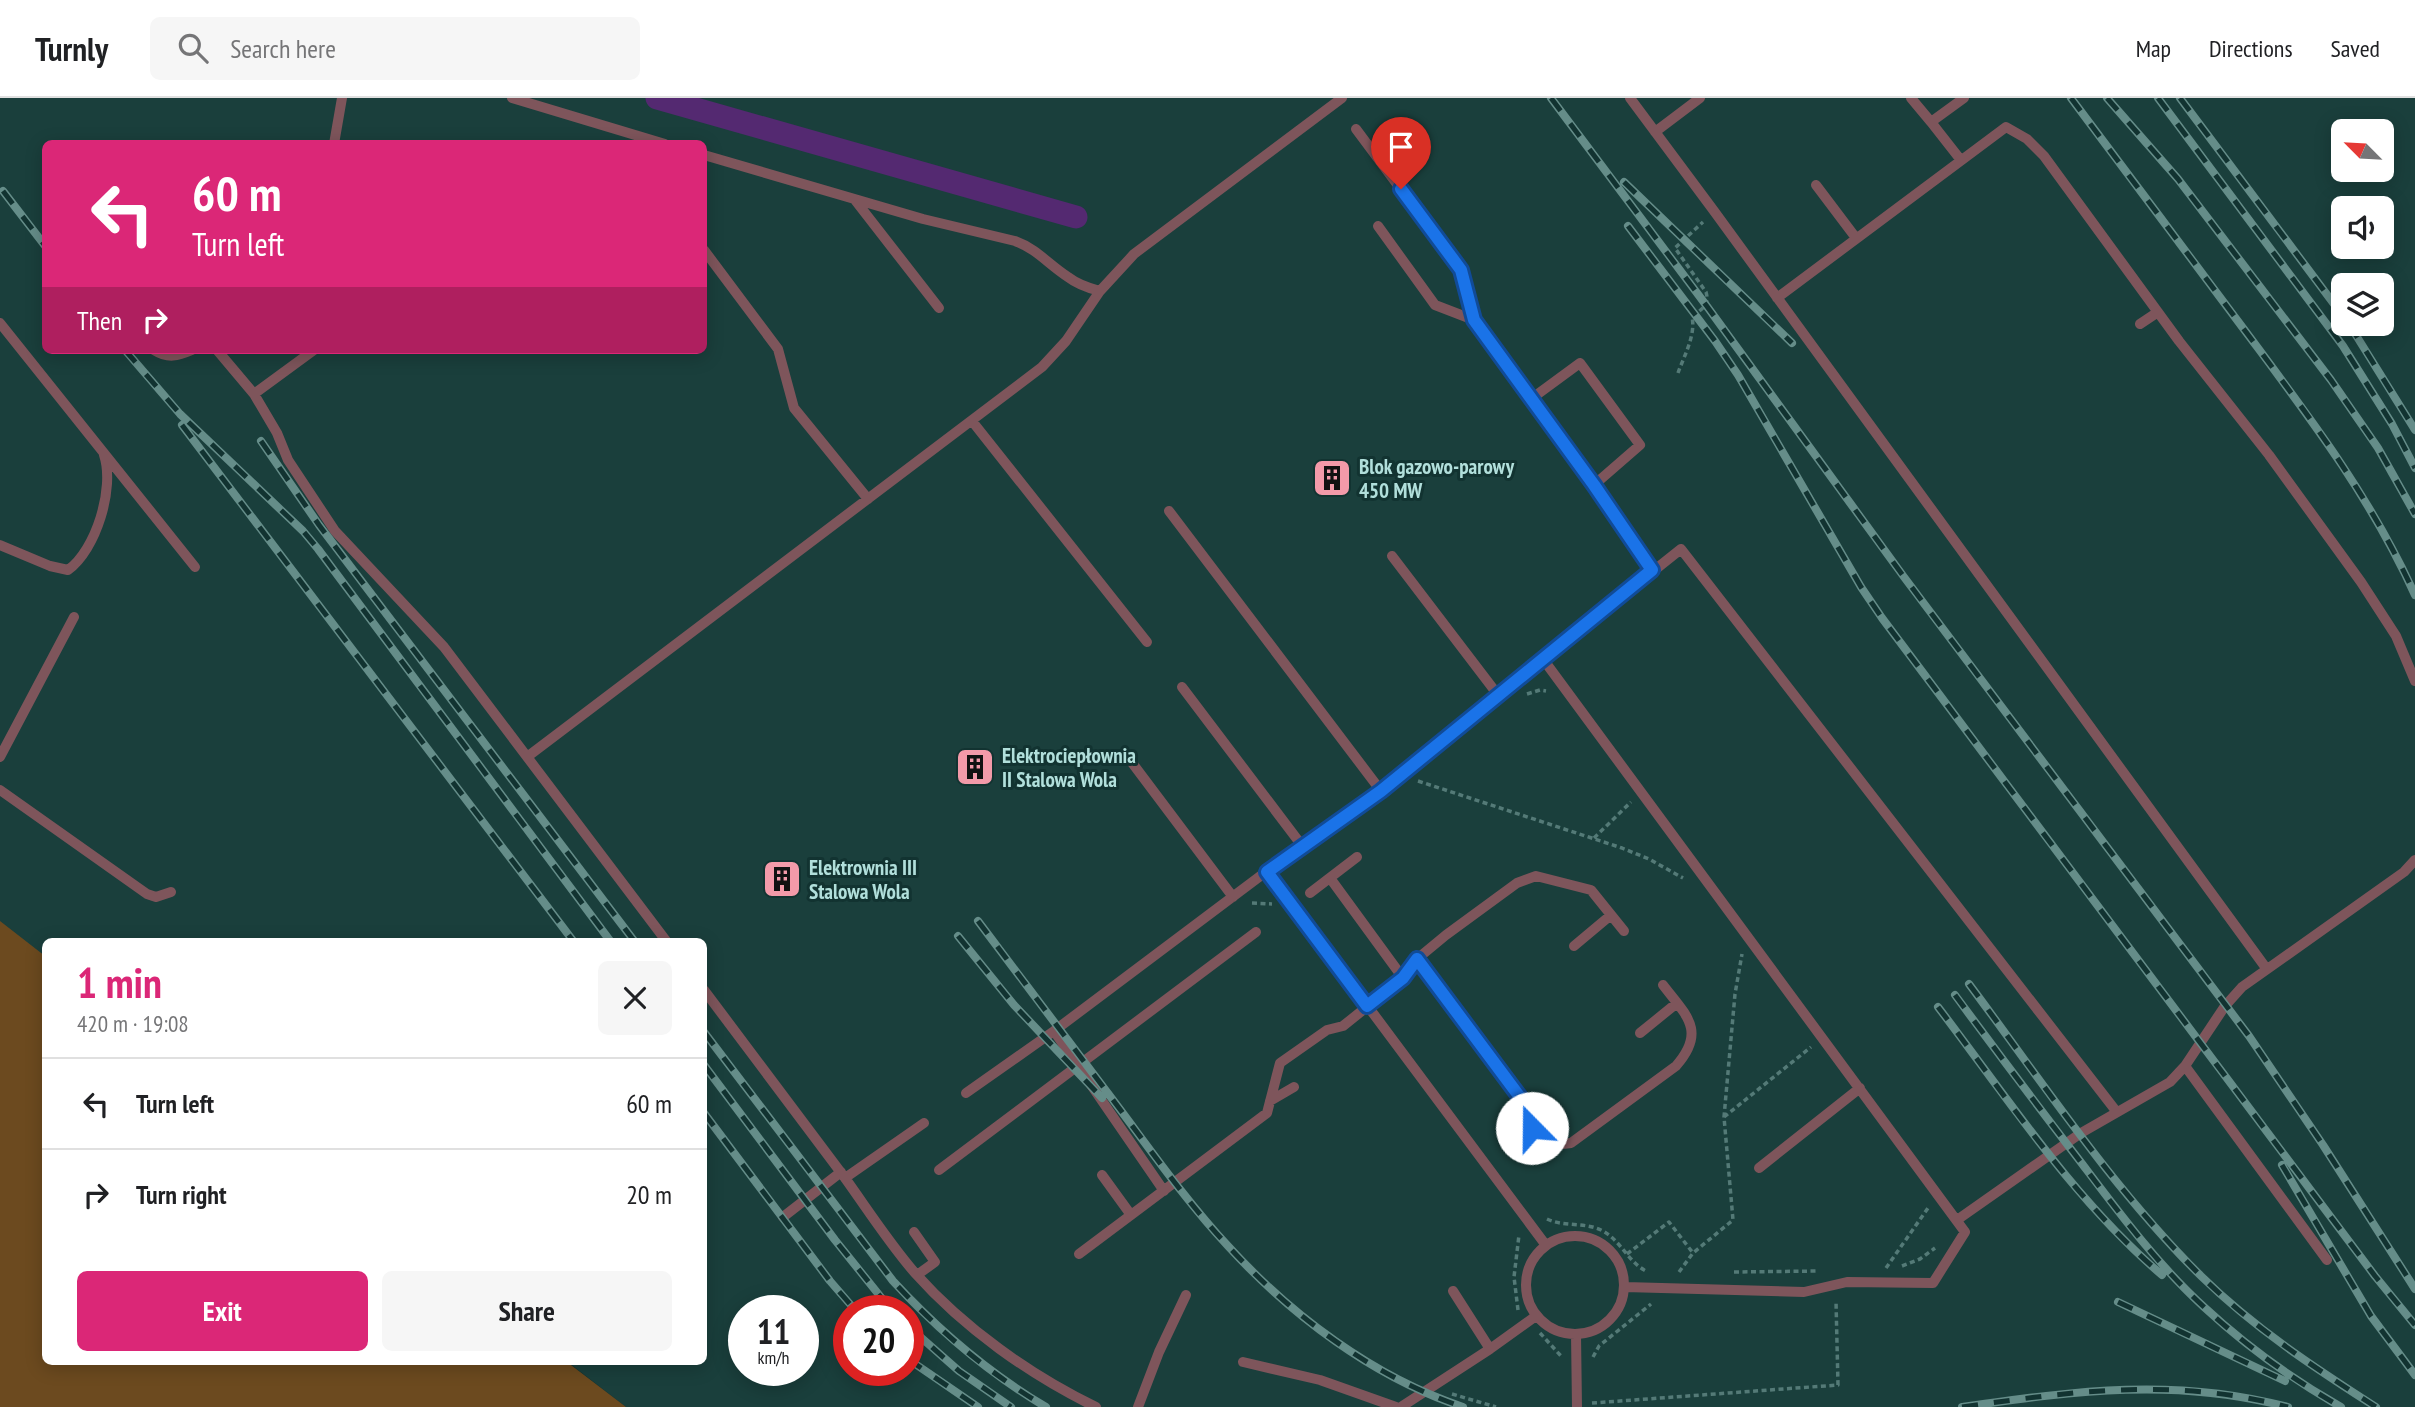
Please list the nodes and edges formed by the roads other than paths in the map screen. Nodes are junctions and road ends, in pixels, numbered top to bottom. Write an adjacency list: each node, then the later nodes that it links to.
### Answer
1 (342, 98): 11 (lane)
2 (512, 98): 12 (lane)
3 (1342, 98): 20 (lane)
4 (1630, 98): 10 (lane)
5 (1700, 98): 10 (lane)
6 (1911, 98): 8 (lane)
7 (1964, 98): 8 (lane)
8 (1931, 122): 14 (lane)
9 (1356, 129): 24 (lane)
10 (1655, 132): 21 (lane)
11 (335, 140)
12 (649, 140)
13 (707, 156): 16 (lane)
14 (1960, 159): 18 (lane); 23 (lane)
15 (1815, 185): 18 (lane)
16 (855, 200): 20 (lane); 22 (lane)
17 (1378, 226): 24 (lane)
18 (1856, 238): 21 (lane)
19 (707, 254): 36 (lane)
20 (1100, 291): 33 (lane)
21 (1777, 298): 67 (lane)
22 (939, 308)
23 (2158, 312): 26 (lane); 45 (lane)
24 (1474, 320): 32 (lane)
25 (0, 323): 34 (lane)
26 (2140, 324)
27 (161, 354): 28 (lane)
28 (183, 354)
29 (220, 354): 31 (lane)
30 (309, 354): 31 (lane)
31 (254, 394): 49 (lane)
32 (1531, 399): 35 (lane); 35 (lane)
33 (972, 421): 36 (lane); 43 (lane)
34 (102, 450): 38 (lane); 40 (lane)
35 (1594, 485): 41 (lane)
36 (868, 499): 49 (lane)
37 (1169, 510): 52 (lane)
38 (0, 545)
39 (1392, 556): 47 (lane)
40 (195, 567)
41 (1652, 570): 44 (lane); 81 (lane)
42 (74, 617): 48 (lane)
43 (1147, 642)
44 (1543, 659): 47 (lane); 78 (lane)
45 (2415, 681)
46 (1182, 687): 53 (lane)
47 (1498, 695): 52 (lane)
48 (0, 757)
49 (527, 757): 64 (lane)
50 (1130, 760): 60 (lane)
51 (0, 790): 58 (lane)
52 (1381, 791): 53 (lane)
53 (1303, 847): 56 (lane)
54 (1357, 857): 57 (lane)
55 (2415, 860): 67 (lane)
56 (1267, 872): 60 (lane); 72 (lane)
57 (1330, 878): 59 (lane); 68 (lane)
58 (170, 892)
59 (1310, 893)
60 (1235, 896): 73 (lane)
61 (1611, 915): 62 (lane); 65 (lane); 66 (lane)
62 (1624, 931)
63 (1256, 932): 75 (lane)
64 (664, 938)
65 (1574, 946)
66 (1417, 959): 68 (lane); 71 (lane)
67 (2266, 968): 76 (lane)
68 (1403, 978): 72 (lane)
69 (1662, 985): 71 (lane)
70 (707, 994): 85 (lane)
71 (1676, 1003): 74 (lane)
72 (1367, 1006): 80 (lane); 92 (lane)
73 (1054, 1031): 75 (lane); 79 (lane)
74 (1640, 1033)
75 (1078, 1066): 84 (lane); 87 (lane)
76 (2185, 1066): 81 (lane); 94 (lane)
77 (1294, 1087): 80 (lane)
78 (1860, 1088): 83 (lane); 90 (lane)
79 (966, 1093)
80 (1270, 1101): 87 (lane)
81 (2116, 1111): 90 (lane)
82 (924, 1122): 85 (lane)
83 (1759, 1167)
84 (939, 1170)
85 (843, 1175): 89 (lane); 95 (lane)
86 (1102, 1175): 88 (lane)
87 (1164, 1191): 88 (lane)
88 (1131, 1214): 93 (lane)
89 (783, 1217)
90 (1957, 1220): 96 (lane)
91 (914, 1232): 95 (lane)
92 (1545, 1244): 96 (lane); 99 (lane)
93 (1079, 1254)
94 (2327, 1260)
95 (917, 1275): 103 (lane)
96 (1625, 1287): 100 (lane)
97 (1453, 1291): 101 (lane)
98 (1186, 1295): 104 (lane)
99 (1532, 1319): 100 (lane); 101 (lane)
100 (1576, 1334): 106 (lane)
101 (1490, 1349): 105 (lane)
102 (1243, 1362): 105 (lane)
103 (1096, 1407)
104 (1138, 1407)
105 (1399, 1407)
106 (1577, 1407)

